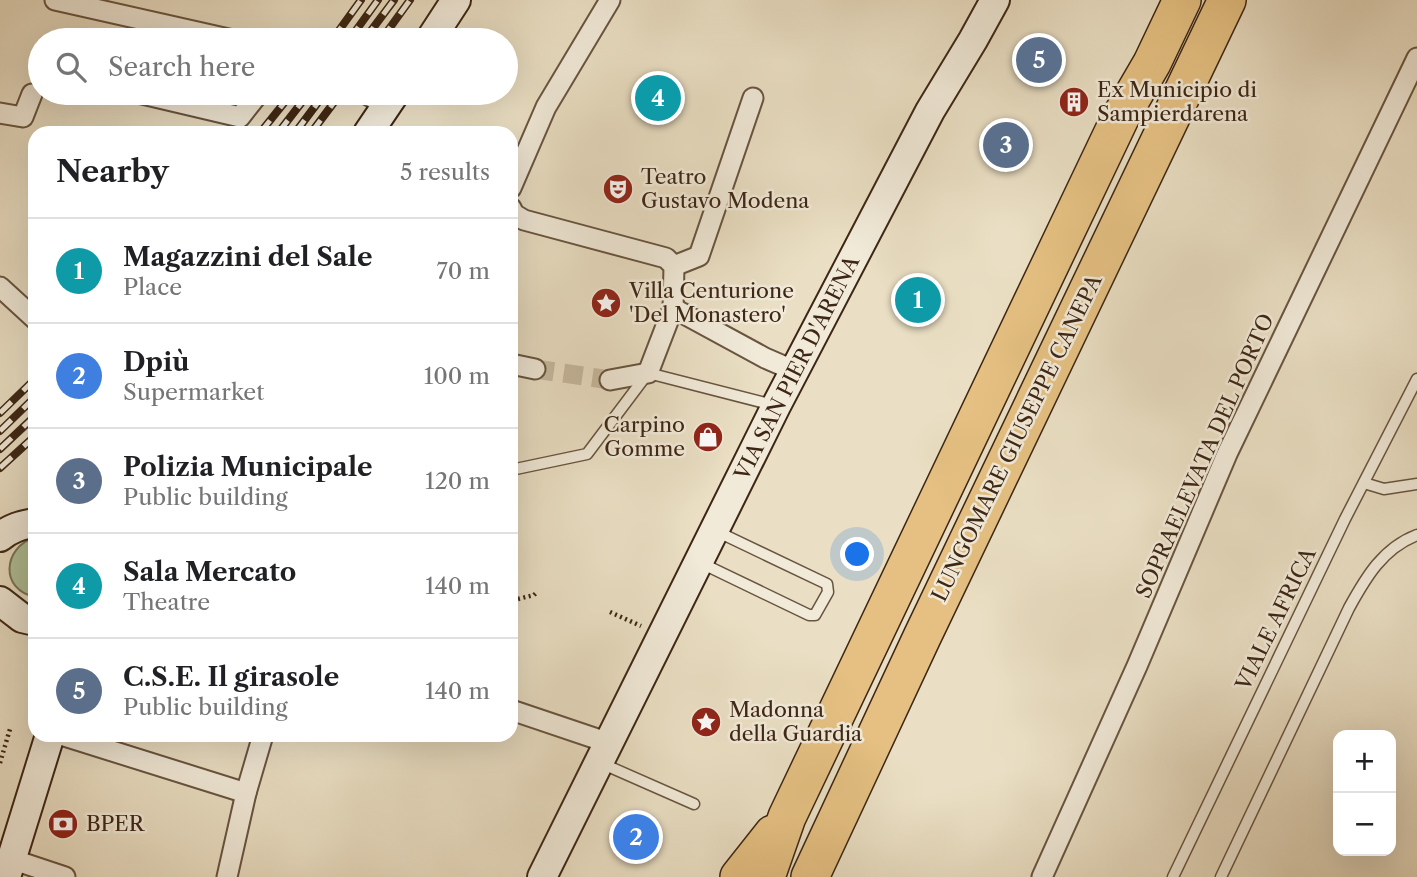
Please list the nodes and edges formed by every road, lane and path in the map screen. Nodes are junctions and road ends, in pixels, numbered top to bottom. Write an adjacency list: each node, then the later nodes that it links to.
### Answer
1 (456, 0): 8 (street)
2 (610, 0): 18 (street)
3 (995, 0): 26 (street, VIA SAN PIER D'ARENA)
4 (1182, 0): 54 (highway, LUNGOMARE GIUSEPPE CANEPA)
5 (1227, 0): 61 (highway, LUNGOMARE GIUSEPPE CANEPA)
6 (68, 1): 7 (street)
7 (182, 28)
8 (438, 28)
9 (1417, 58): 62 (street, SOPRAELEVATA DEL PORTO)
10 (753, 98): 20 (street)
11 (28, 104): 15 (street)
12 (176, 105): 16 (street)
13 (252, 105): 16 (street)
14 (379, 105): 17 (street)
15 (0, 113)
16 (240, 125)
17 (371, 126)
18 (518, 170)
19 (518, 216): 20 (street)
20 (674, 266): 22 (street)
21 (0, 287): 23 (street)
22 (673, 308): 26 (street); 27 (street)
23 (28, 313)
24 (518, 365): 25 (street)
25 (535, 369)
26 (796, 371): 30 (street, VIA SAN PIER D'ARENA)
27 (648, 373): 29 (street); 30 (lane); 31 (lane)
28 (1417, 379): 32 (lane, VIALE AFRICA)
29 (610, 380)
30 (776, 406): 35 (street, VIA SAN PIER D'ARENA)
31 (518, 469)
32 (1364, 482): 33 (lane); 63 (lane, VIALE AFRICA)
33 (1417, 484)
34 (28, 524): 37 (street)
35 (713, 529): 38 (street, VIA SAN PIER D'ARENA); 38 (lane)
36 (1417, 535): 64 (lane)
37 (0, 537)
38 (697, 562): 44 (street, VIA SAN PIER D'ARENA)
39 (536, 593): 40 (path)
40 (518, 599)
41 (0, 601): 43 (street)
42 (610, 612): 44 (path)
43 (28, 619)
44 (661, 636): 50 (street, VIA SAN PIER D'ARENA)
45 (518, 712): 50 (street)
46 (10, 729): 51 (path)
47 (48, 742): 55 (street)
48 (83, 742): 52 (street)
49 (261, 742): 52 (street)
50 (608, 743): 53 (lane); 58 (street, VIA SAN PIER D'ARENA)
51 (0, 763)
52 (246, 793): 57 (street)
53 (694, 804)
54 (787, 817): 59 (highway); 60 (highway, LUNGOMARE GIUSEPPE CANEPA)
55 (9, 868): 56 (street)
56 (65, 877)
57 (228, 877)
58 (542, 877)
59 (739, 877)
60 (766, 877)
61 (810, 877)
62 (1042, 877)
63 (1173, 877)
64 (1221, 877)

